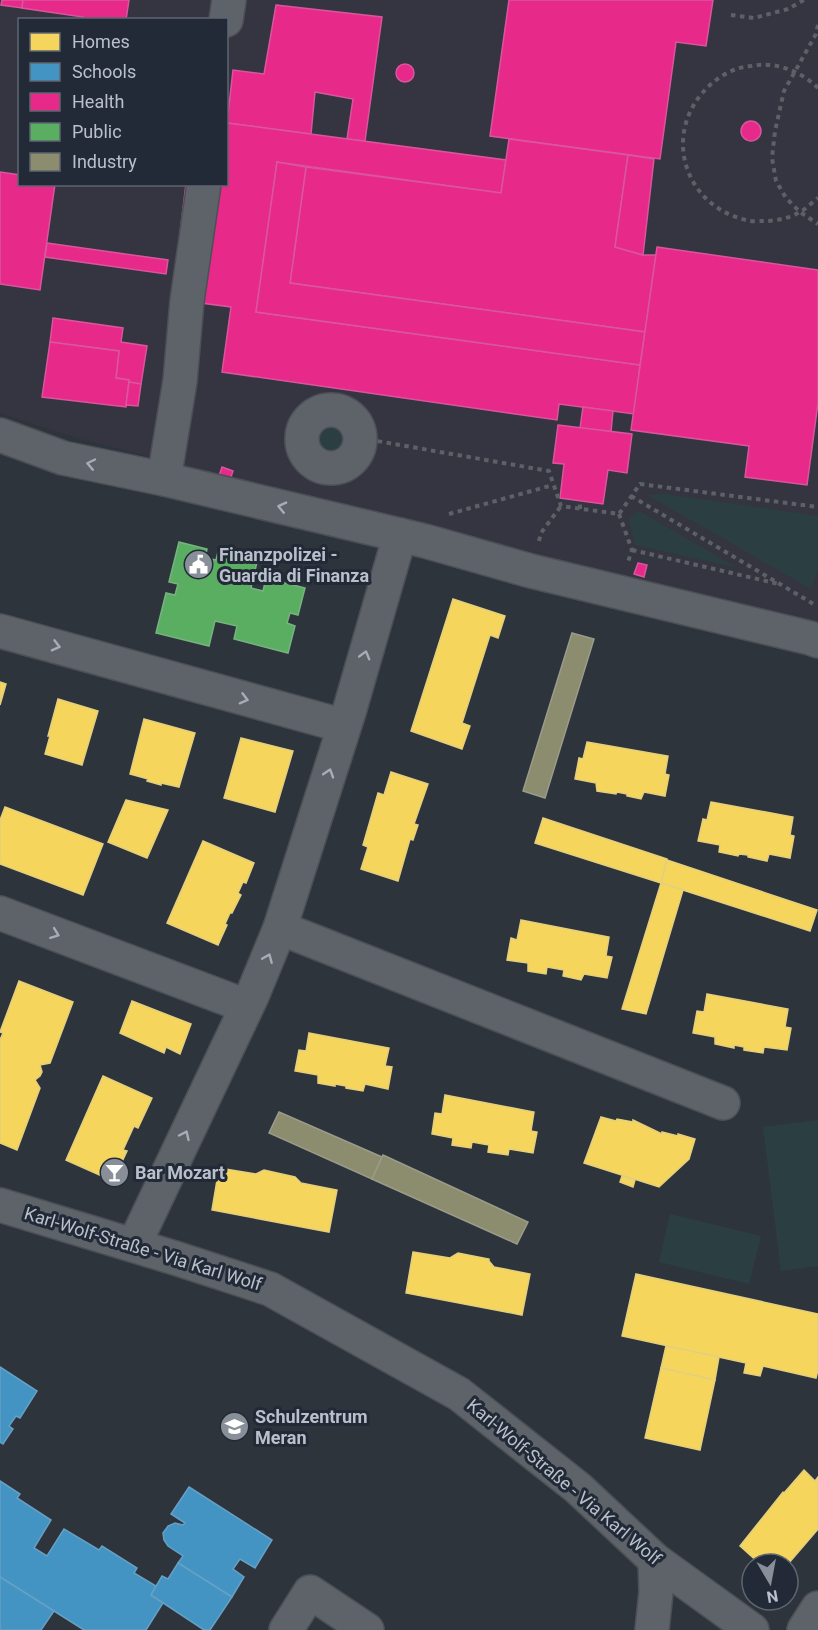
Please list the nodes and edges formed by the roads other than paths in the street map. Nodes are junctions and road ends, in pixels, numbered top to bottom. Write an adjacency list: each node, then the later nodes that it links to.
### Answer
1 (229, 0): 2 (street)
2 (226, 18)
3 (204, 186): 6 (street)
4 (0, 435): 6 (street, one-way to 4)
5 (328, 469): 5 (street); 7 (street)
6 (164, 479): 7 (street, one-way to 6)
7 (320, 516): 8 (street)
8 (413, 538): 10 (street); 11 (street, one-way to 8)
9 (0, 631): 11 (street, one-way to 11)
10 (818, 641)
11 (344, 726): 13 (street, one-way to 11)
12 (0, 913): 14 (street, one-way to 14)
13 (280, 928): 14 (street, one-way to 13); 15 (street)
14 (246, 1006): 17 (street, one-way to 14)
15 (723, 1103)
16 (0, 1205): 17 (street, Karl-Wolf-Straße - Via Karl Wolf)
17 (134, 1245): 18 (street, Karl-Wolf-Straße - Via Karl Wolf)
18 (655, 1560): 22 (street); 23 (street, Karl-Wolf-Straße - Via Karl Wolf)
19 (818, 1608): 24 (street)
20 (286, 1630): 21 (street)
21 (367, 1630)
22 (652, 1630)
23 (752, 1630)
24 (804, 1630)

